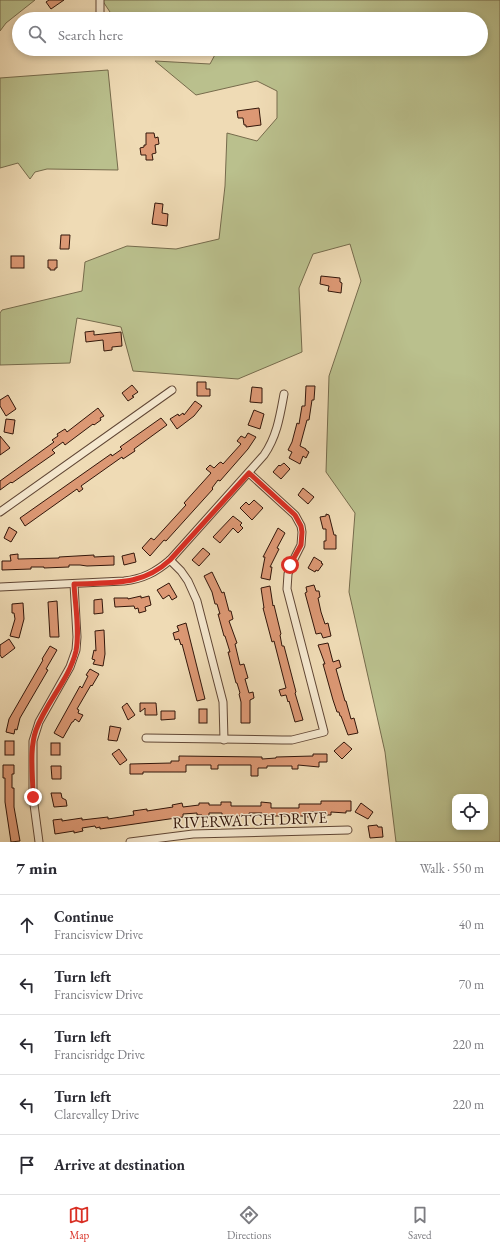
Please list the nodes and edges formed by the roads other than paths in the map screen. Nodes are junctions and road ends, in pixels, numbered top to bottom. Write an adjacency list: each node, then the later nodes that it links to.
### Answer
1 (100, 0): 2 (street)
2 (100, 12)
3 (172, 390): 6 (street)
4 (284, 394): 5 (street)
5 (249, 473): 7 (street); 11 (street)
6 (0, 512)
7 (170, 560): 8 (street); 11 (street)
8 (74, 584): 9 (street); 14 (street)
9 (0, 587)
10 (146, 738): 11 (street)
11 (224, 740)
12 (348, 830): 13 (street, RIVERWATCH DRIVE)
13 (177, 839): 15 (street, RIVERWATCH DRIVE)
14 (39, 842)
15 (130, 842)

